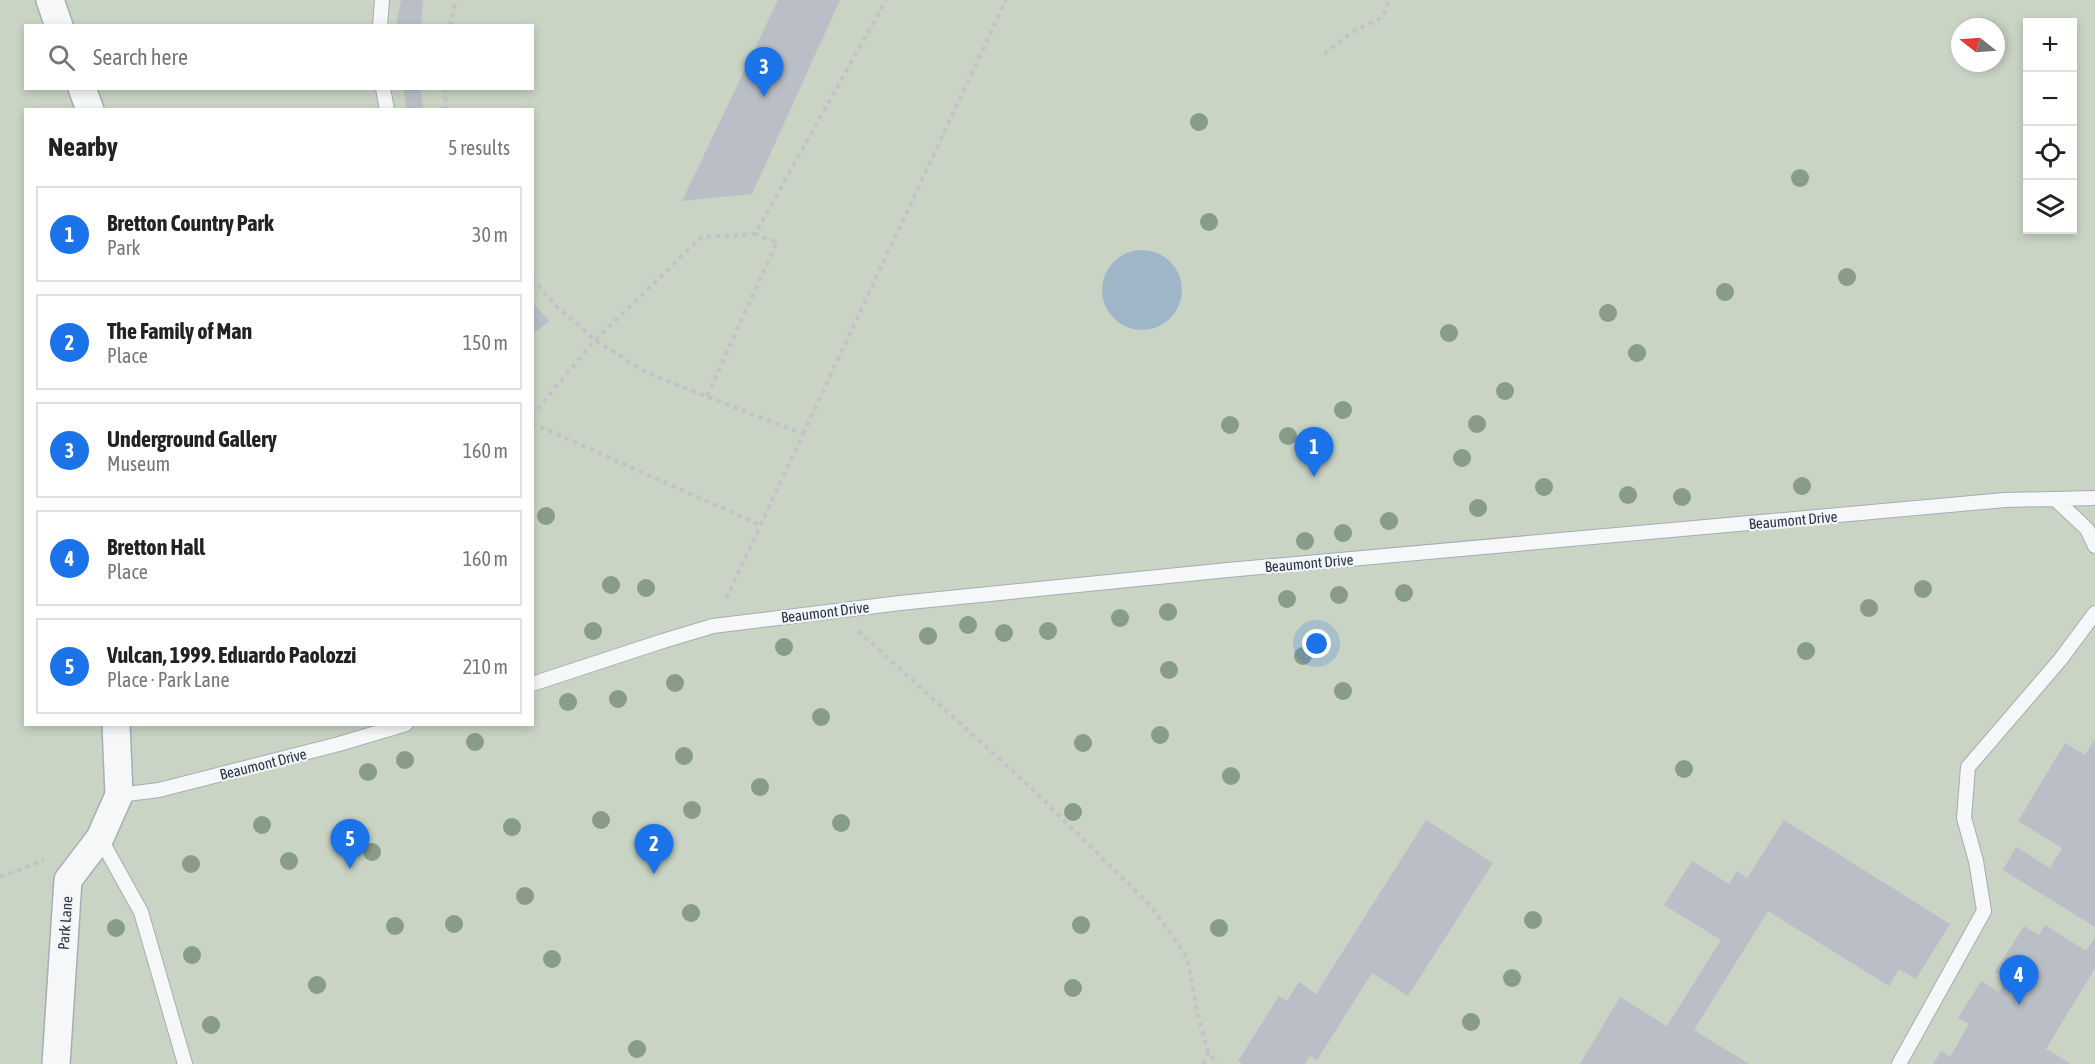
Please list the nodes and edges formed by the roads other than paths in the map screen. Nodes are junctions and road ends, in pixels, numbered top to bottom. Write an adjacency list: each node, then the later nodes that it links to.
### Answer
1 (50, 0): 3 (street)
2 (382, 0): 4 (lane)
3 (58, 24)
4 (380, 24)
5 (83, 90): 7 (street)
6 (383, 90): 8 (lane)
7 (89, 108)
8 (387, 108)
9 (2095, 498): 10 (lane, Beaumont Drive)
10 (2055, 499): 11 (lane); 13 (lane, Beaumont Drive)
11 (2095, 546)
12 (2095, 613): 20 (lane)
13 (534, 683)
14 (116, 726): 16 (street, Park Lane)
15 (399, 726): 16 (lane, Beaumont Drive)
16 (119, 795): 17 (street, Park Lane)
17 (100, 838): 18 (street, Park Lane); 19 (lane)
18 (56, 1064)
19 (185, 1064)
20 (1899, 1064)

